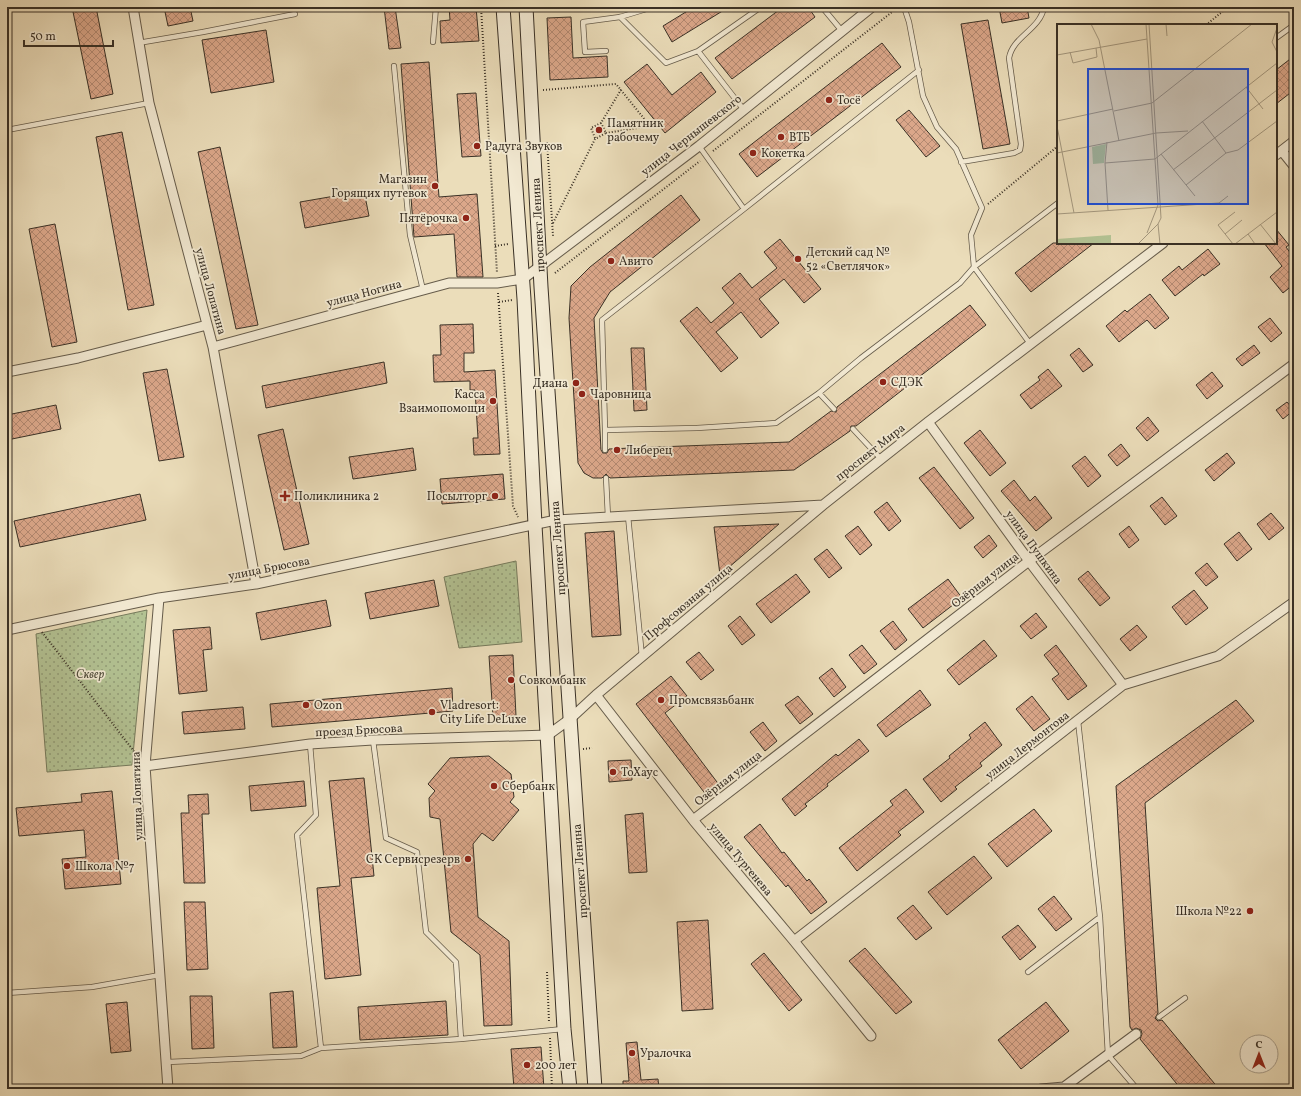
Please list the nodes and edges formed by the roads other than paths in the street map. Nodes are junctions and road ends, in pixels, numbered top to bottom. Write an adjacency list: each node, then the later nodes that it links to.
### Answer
1 (132, 7): 17 (street, улица Лопатина)
2 (436, 7): 16 (lane)
3 (504, 7): 35 (main road, проспект Ленина)
4 (526, 7): 33 (main road, проспект Ленина)
5 (653, 7): 12 (lane)
6 (761, 7): 19 (lane)
7 (822, 7): 14 (lane)
8 (872, 7): 14 (street, улица Чернышевского)
9 (904, 7): 21 (lane)
10 (1044, 7): 28 (lane)
11 (295, 14): 17 (lane)
12 (620, 17): 18 (lane); 19 (lane)
13 (1294, 25): 15 (lane)
14 (842, 31): 23 (street, улица Чернышевского)
15 (1277, 37)
16 (433, 42)
17 (138, 43): 22 (street, улица Лопатина)
18 (606, 51)
19 (698, 51): 23 (lane)
20 (394, 66): 36 (lane)
21 (919, 70): 28 (lane); 31 (lane)
22 (149, 103): 24 (lane); 37 (street, улица Лопатина)
23 (744, 110): 26 (street, улица Чернышевского)
24 (7, 130)
25 (1294, 141): 27 (street)
26 (698, 146): 31 (lane); 33 (street, улица Чернышевского)
27 (1279, 153): 29 (street)
28 (961, 162): 34 (lane)
29 (1294, 166)
30 (1057, 204): 34 (lane)
31 (744, 209): 46 (lane)
32 (1162, 244): 38 (street, проспект Мира)
33 (540, 267): 35 (street, улица Чернышевского); 53 (main road, проспект Ленина)
34 (974, 268): 38 (lane); 42 (lane)
35 (523, 279): 36 (street, улица Ногина); 54 (main road, проспект Ленина)
36 (423, 290): 39 (street, улица Ногина)
37 (207, 325): 39 (street, улица Лопатина); 41 (street)
38 (1031, 345): 44 (street, проспект Мира)
39 (213, 347): 56 (street, улица Лопатина)
40 (1294, 364): 55 (street, Озёрная улица)
41 (7, 372)
42 (819, 393): 43 (lane); 46 (lane)
43 (834, 409)
44 (928, 422): 48 (street, проспект Мира); 55 (street, улица Пушкина)
45 (853, 429): 48 (lane)
46 (605, 430): 47 (lane)
47 (605, 450)
48 (882, 459): 50 (street, проспект Мира)
49 (606, 478): 52 (lane)
50 (823, 505): 51 (street); 60 (street, Профсоюзная улица)
51 (628, 516): 52 (street); 60 (lane)
52 (608, 517): 53 (street)
53 (556, 520): 54 (street); 63 (main road, проспект Ленина)
54 (529, 527): 56 (street, улица Брюсова); 65 (main road, проспект Ленина)
55 (1029, 561): 61 (street, улица Пушкина); 69 (street, Озёрная улица)
56 (256, 584): 57 (street, улица Брюсова)
57 (159, 598): 59 (street, улица Брюсова); 68 (street, улица Лопатина)
58 (1294, 602): 61 (street, улица Лермонтова)
59 (7, 630)
60 (642, 657): 62 (street, Профсоюзная улица)
61 (1123, 685): 64 (street, улица Лермонтова)
62 (596, 695): 63 (street, Профсоюзная улица); 69 (street, улица Тургенева)
63 (570, 719): 65 (street); 86 (main road, проспект Ленина)
64 (1078, 721): 70 (lane); 71 (street, улица Лермонтова)
65 (548, 735): 66 (street, проезд Брюсова); 77 (main road, проспект Ленина)
66 (373, 740): 67 (street, проезд Брюсова); 80 (lane)
67 (310, 744): 68 (street, проезд Брюсова); 81 (lane)
68 (145, 766): 73 (street, улица Лопатина)
69 (693, 820): 71 (street, улица Тургенева)
70 (1100, 917): 72 (lane); 82 (lane)
71 (794, 941): 79 (street, улица Тургенева)
72 (1028, 972)
73 (161, 975): 74 (lane); 83 (street, улица Лопатина)
74 (7, 993)
75 (1185, 998): 76 (lane)
76 (1159, 1017)
77 (564, 1029): 80 (lane); 85 (main road, проспект Ленина)
78 (1136, 1034): 82 (street)
79 (871, 1036)
80 (461, 1039): 81 (lane)
81 (321, 1048): 83 (lane)
82 (1108, 1055): 87 (street); 88 (lane)
83 (168, 1062): 84 (street, улица Лопатина)
84 (168, 1089)
85 (570, 1089)
86 (594, 1089)
87 (1041, 1089)
88 (1137, 1089)

